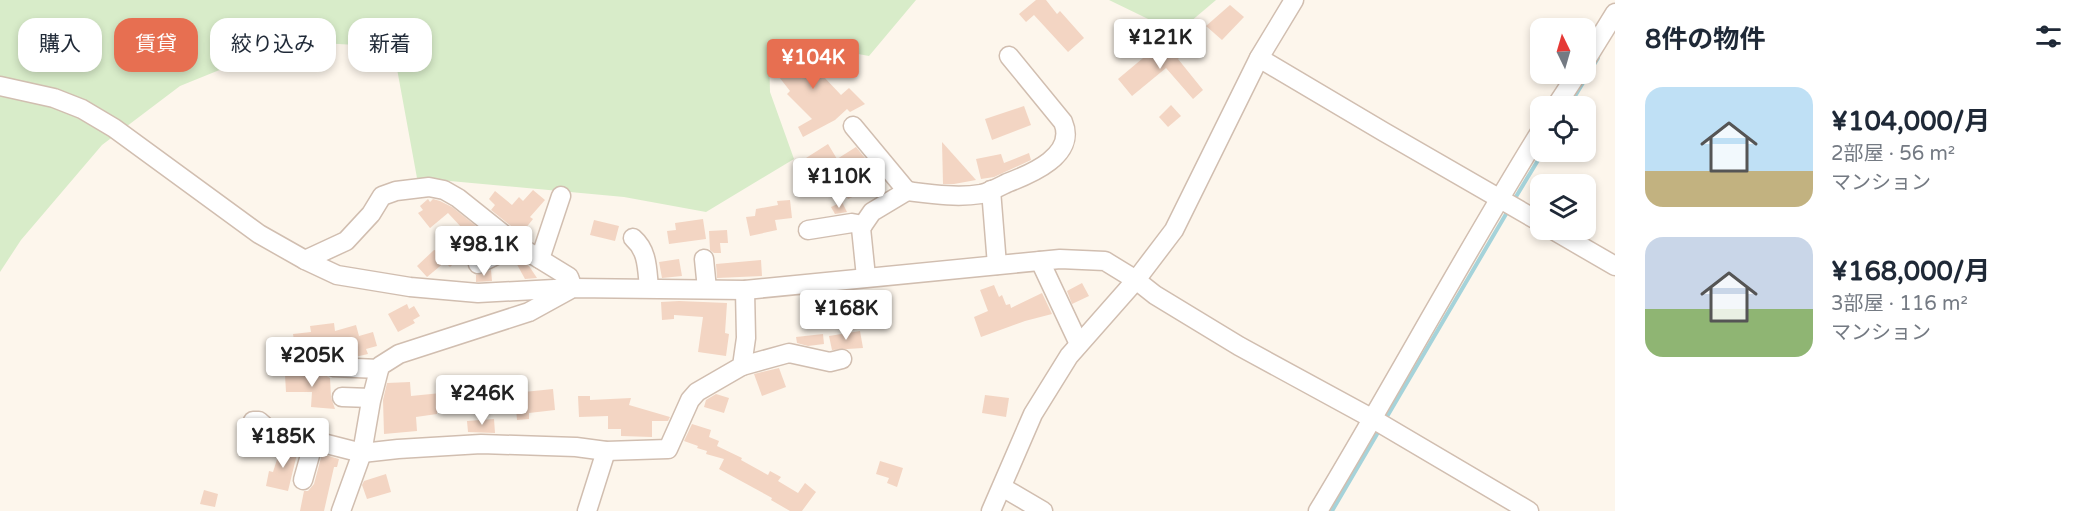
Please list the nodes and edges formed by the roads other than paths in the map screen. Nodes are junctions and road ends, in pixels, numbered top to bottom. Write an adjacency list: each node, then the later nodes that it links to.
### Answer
1 (1294, 0): 5 (street)
2 (1615, 13): 3 (street)
3 (1596, 44)
4 (1009, 56): 9 (street)
5 (1259, 58): 12 (street); 27 (street)
6 (0, 86): 21 (street)
7 (853, 126): 10 (street)
8 (1530, 148): 12 (street)
9 (991, 190): 10 (street); 24 (street)
10 (907, 191): 14 (street)
11 (561, 196): 19 (street)
12 (1499, 197): 13 (street); 39 (street)
13 (1530, 216)
14 (863, 225): 15 (street); 26 (street)
15 (808, 230)
16 (633, 238): 29 (street)
17 (1570, 240): 25 (street)
18 (517, 245): 19 (street); 21 (street); 23 (street)
19 (540, 259): 28 (street)
20 (704, 259): 30 (street)
21 (305, 260): 28 (street)
22 (1040, 261): 24 (street); 27 (street); 32 (street)
23 (478, 264)
24 (996, 265): 26 (street)
25 (1615, 266)
26 (866, 277): 31 (street)
27 (1136, 280): 32 (street); 39 (street)
28 (573, 288): 29 (street); 36 (street)
29 (649, 288): 30 (street)
30 (707, 289): 31 (street)
31 (745, 290): 34 (street)
32 (1079, 344): 45 (street)
33 (842, 358): 34 (street)
34 (742, 366): 42 (street)
35 (333, 367): 36 (street)
36 (379, 369): 38 (street)
37 (342, 398): 38 (street)
38 (371, 398): 43 (street)
39 (1373, 419): 50 (street); 51 (street)
40 (253, 421): 41 (street)
41 (314, 441): 43 (street); 44 (street)
42 (606, 451): 43 (street); 47 (street)
43 (362, 453): 46 (street)
44 (303, 480)
45 (1002, 487): 48 (street); 49 (street)
46 (341, 511)
47 (587, 511)
48 (991, 511)
49 (1043, 511)
50 (1318, 511)
51 (1528, 511)

